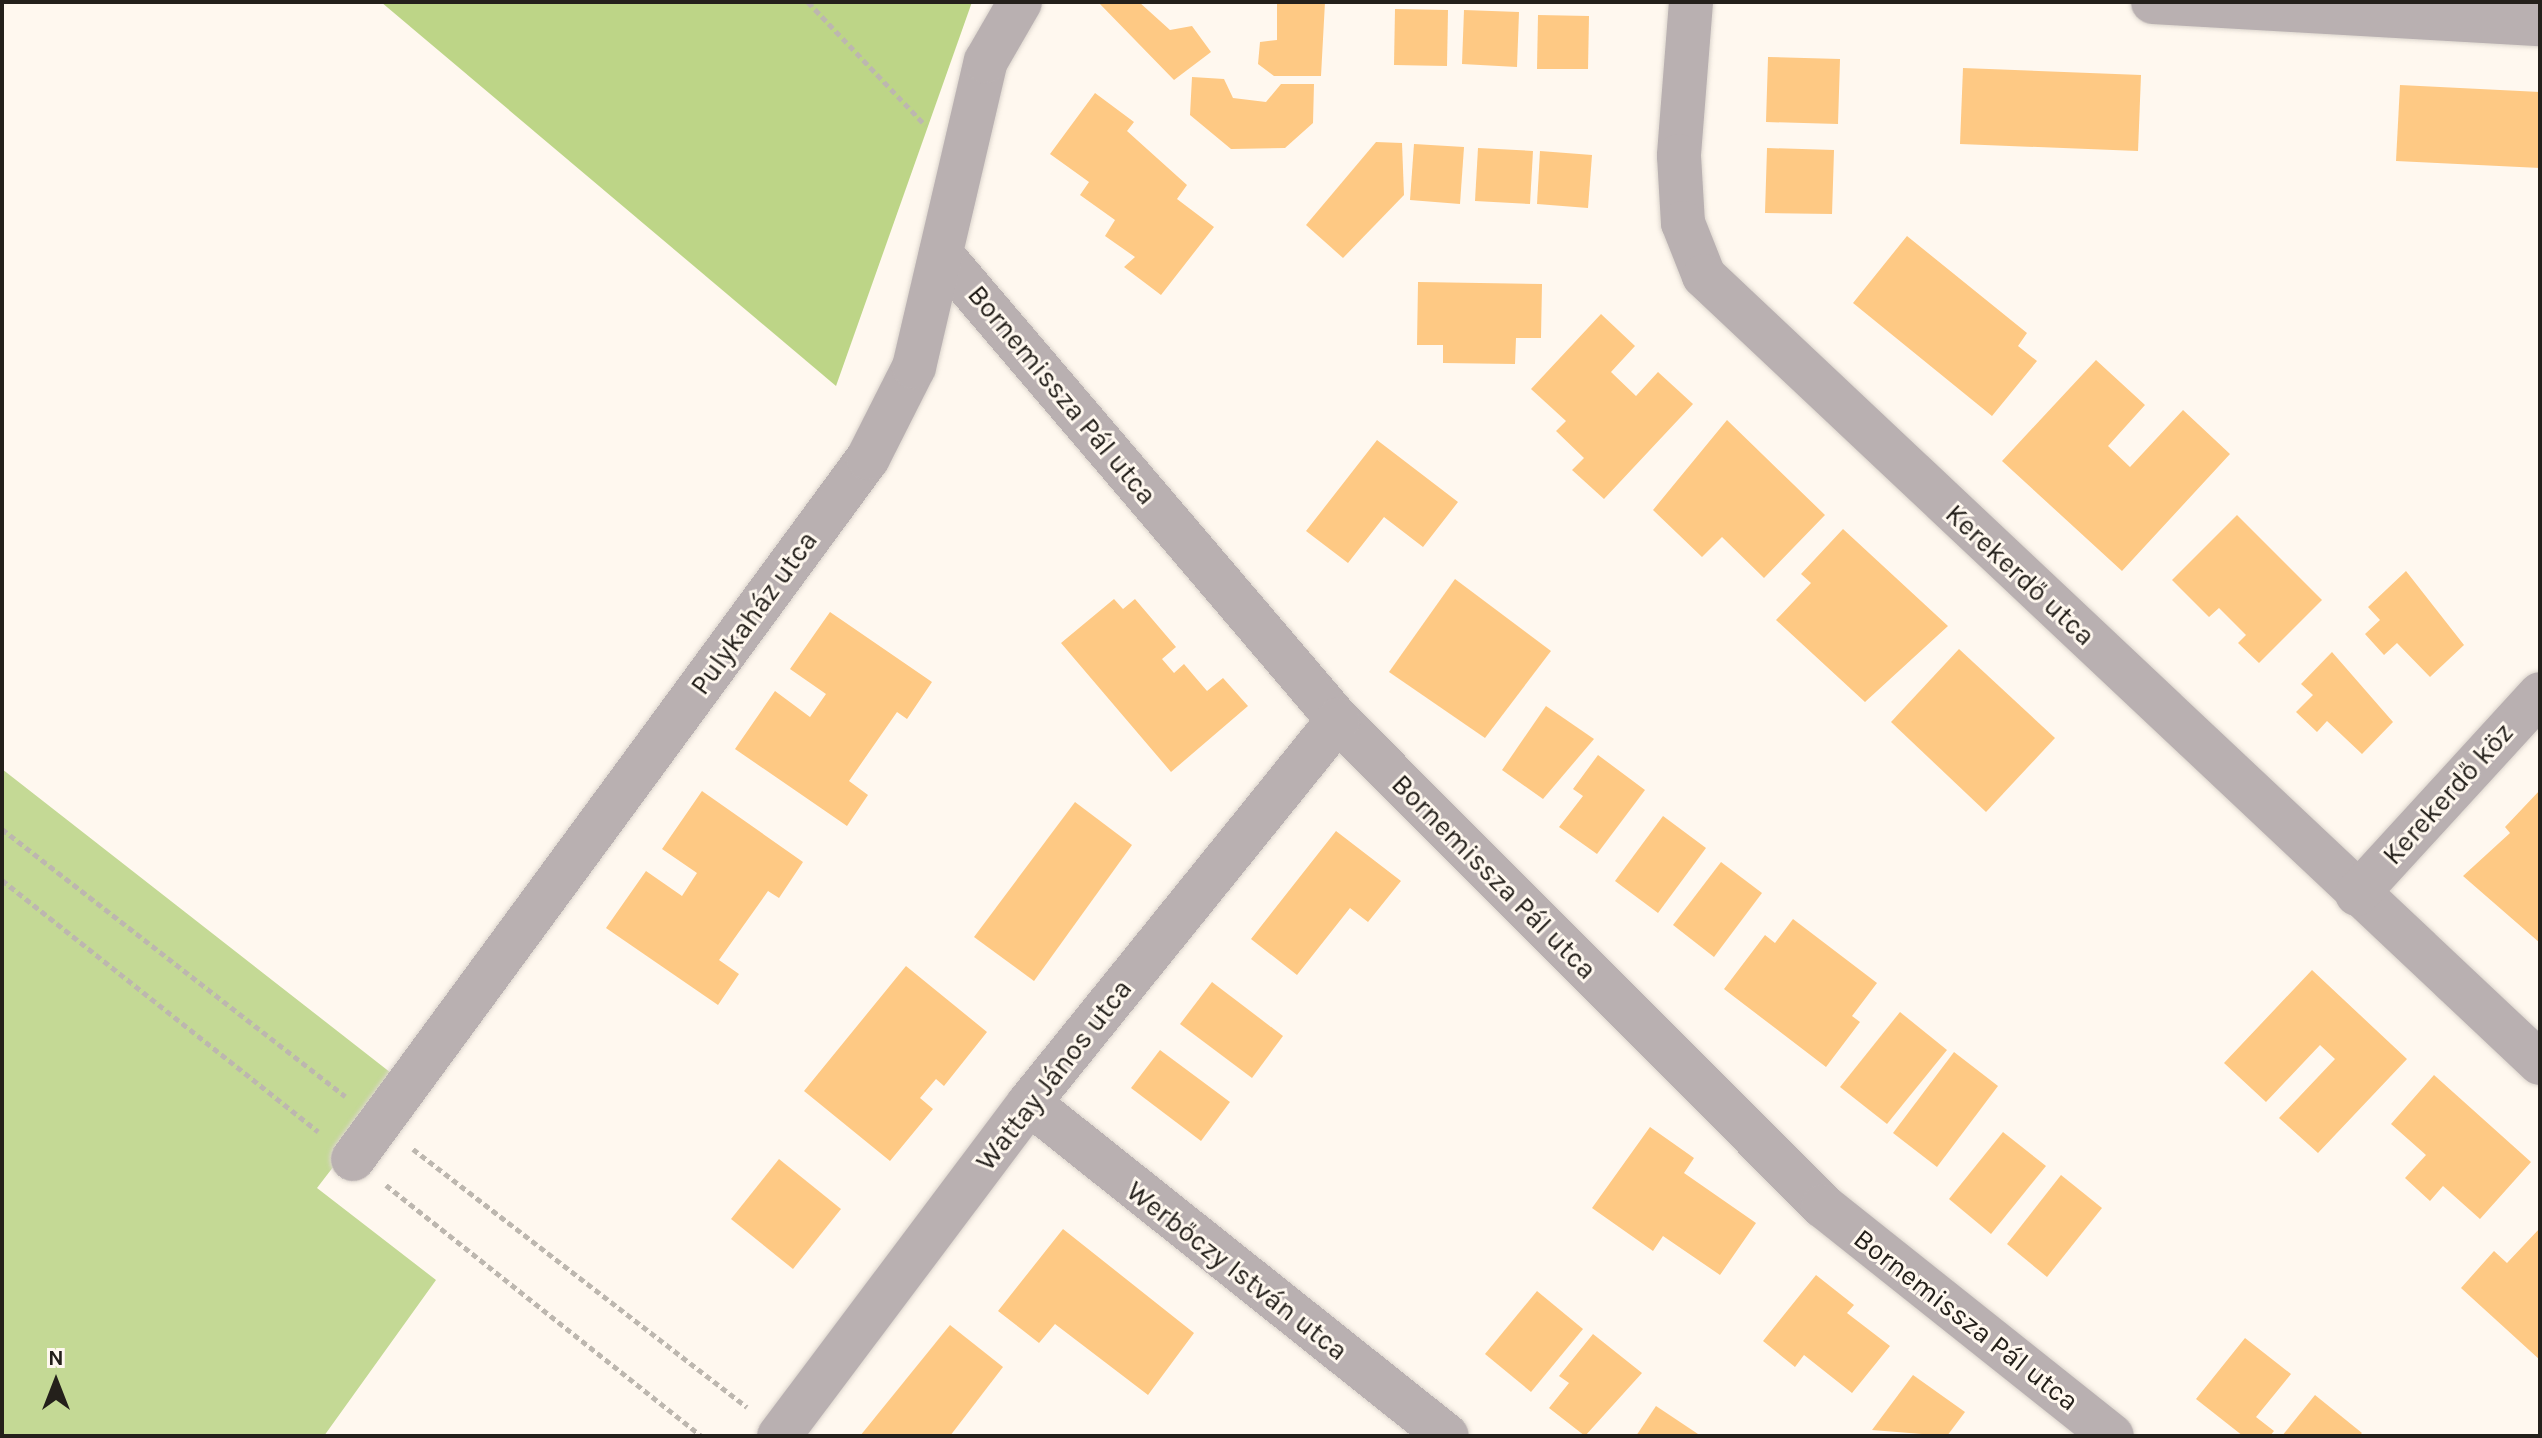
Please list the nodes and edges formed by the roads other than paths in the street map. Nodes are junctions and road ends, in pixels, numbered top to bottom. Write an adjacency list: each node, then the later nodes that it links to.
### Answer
1 (1020, 2): 6 (street, Pulykaház utca)
2 (1691, 2): 9 (street, Kerekerdő utca)
3 (2153, 2): 4 (street)
4 (2295, 6): 5 (street)
5 (2540, 24)
6 (941, 254): 8 (street, Bornemissza Pál utca); 12 (street, Pulykaház utca)
7 (2540, 694): 9 (street, Kerekerdő köz)
8 (1338, 720): 11 (street, Wattay János utca); 15 (street, Bornemissza Pál utca)
9 (2357, 894): 10 (street, Kerekerdő utca)
10 (2540, 1063)
11 (1029, 1103): 13 (street, Wattay János utca); 14 (street, Werbőczy István utca)
12 (353, 1159)
13 (779, 1436)
14 (1447, 1436)
15 (2112, 1436)

